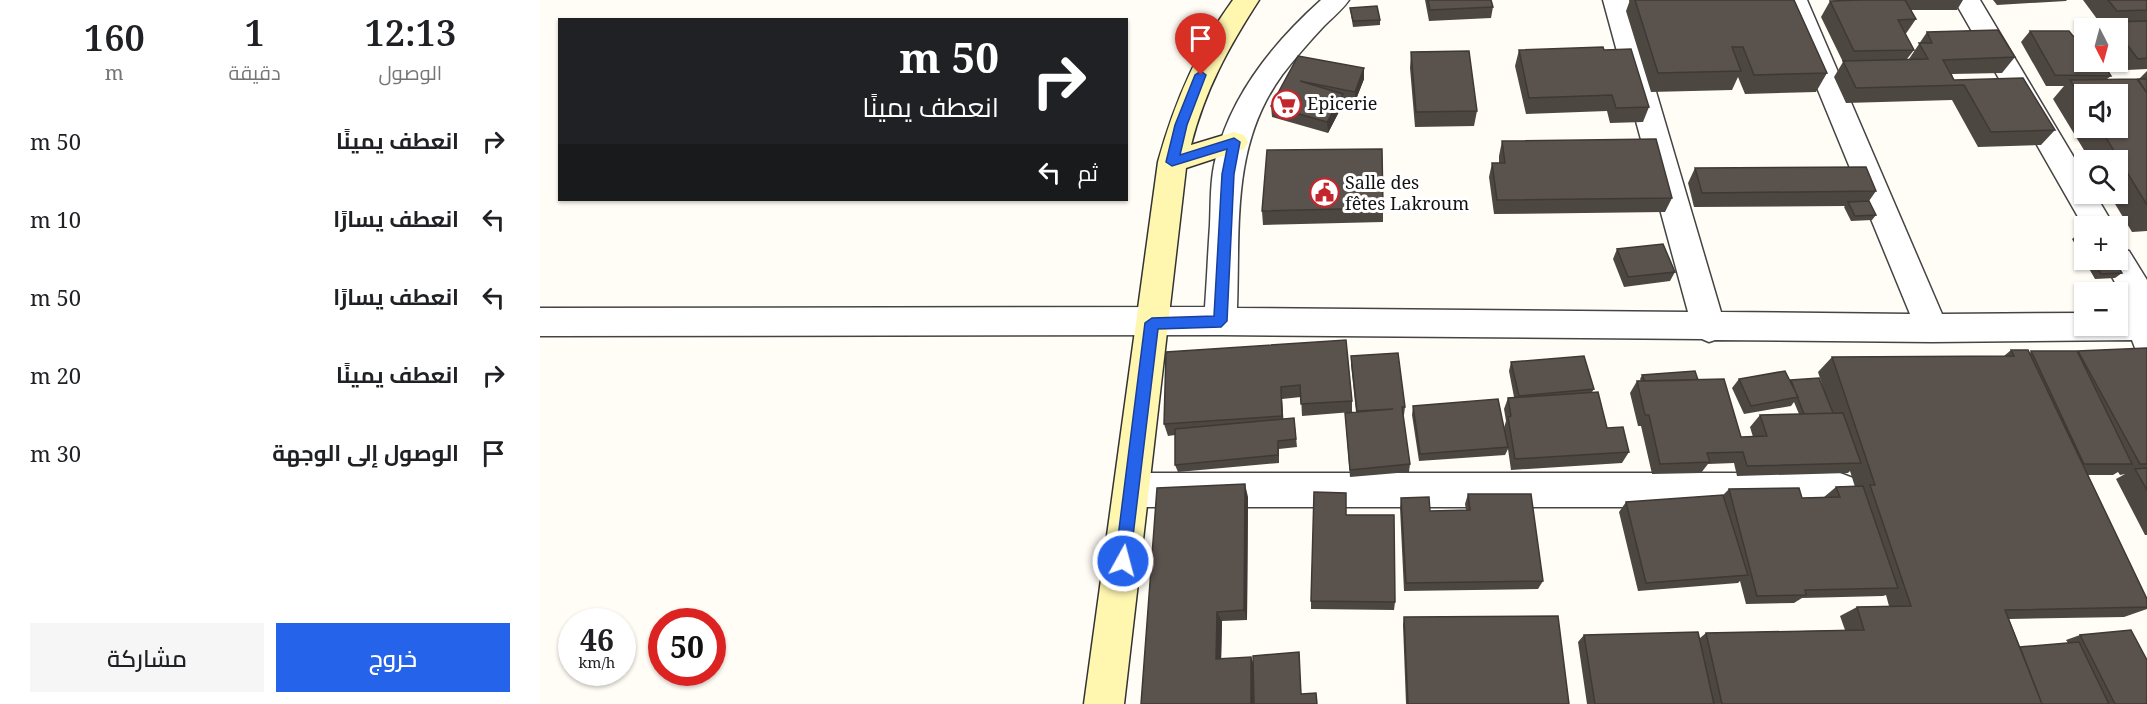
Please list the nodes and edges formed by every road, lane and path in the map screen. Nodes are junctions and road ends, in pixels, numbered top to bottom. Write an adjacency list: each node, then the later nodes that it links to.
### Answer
1 (1246, 0): 7 (main road)
2 (1336, 0): 6 (street)
3 (1616, 0): 13 (street)
4 (1794, 0): 14 (street)
5 (1967, 0): 8 (street)
6 (1234, 142): 7 (main road); 10 (street)
7 (1172, 162): 12 (main road)
8 (2093, 216)
9 (2124, 270): 15 (street)
10 (1221, 321): 12 (street); 13 (street)
11 (540, 322): 12 (street)
12 (1152, 323): 16 (main road)
13 (1709, 328): 14 (street)
14 (1932, 328): 15 (street)
15 (2145, 330)
16 (1132, 490): 17 (street); 18 (main road)
17 (1840, 490)
18 (1104, 704)

